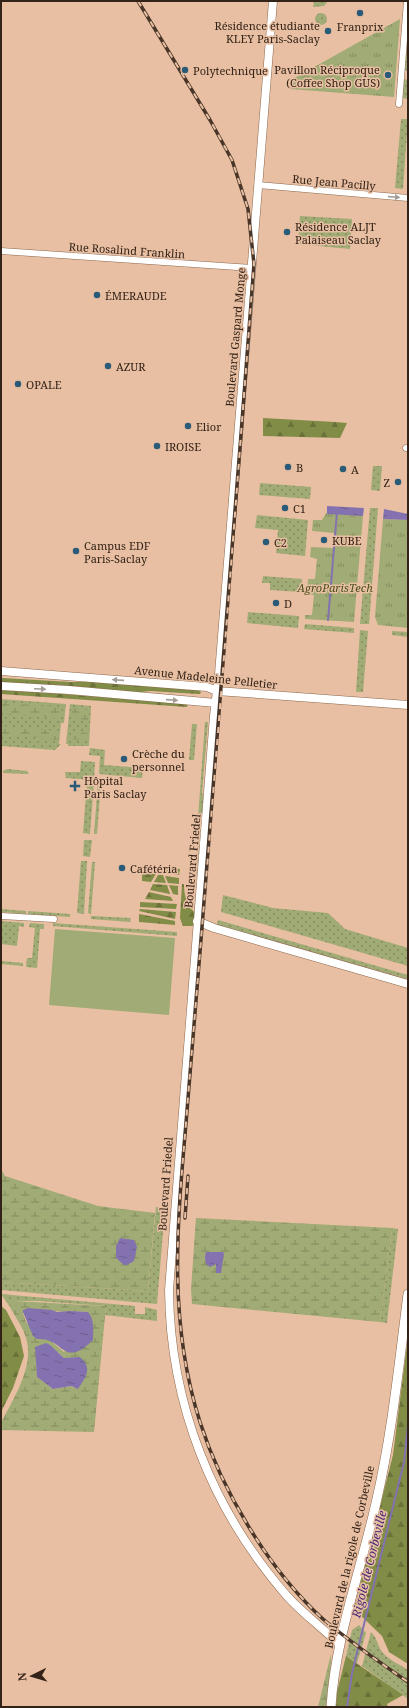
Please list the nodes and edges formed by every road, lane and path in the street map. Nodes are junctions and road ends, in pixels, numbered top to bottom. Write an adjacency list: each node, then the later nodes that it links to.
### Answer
1 (407, 1): 3 (street)
2 (272, 4): 4 (street, Boulevard Gaspard Monge)
3 (399, 104)
4 (258, 185): 5 (street, Rue Jean Pacilly, one-way to 5); 7 (street, Boulevard Gaspard Monge)
5 (408, 198)
6 (1, 251): 7 (street, Rue Rosalind Franklin)
7 (252, 268): 9 (street, Boulevard Gaspard Monge)
8 (1, 671): 11 (street, Avenue Madeleine Pelletier, one-way to 8)
9 (219, 674): 11 (street, Boulevard Friedel)
10 (1, 686): 12 (street, one-way to 12)
11 (218, 691): 12 (street, Boulevard Friedel); 13 (street, Avenue Madeleine Pelletier)
12 (216, 703): 16 (street, Boulevard Friedel)
13 (408, 705)
14 (1, 916): 15 (street)
15 (54, 919)
16 (197, 921): 17 (street); 19 (street, Boulevard Friedel)
17 (408, 984)
18 (408, 1294): 19 (main road, Boulevard de la rigole de Corbeville)
19 (340, 1645): 20 (main road, Boulevard de la rigole de Corbeville)
20 (331, 1707)

